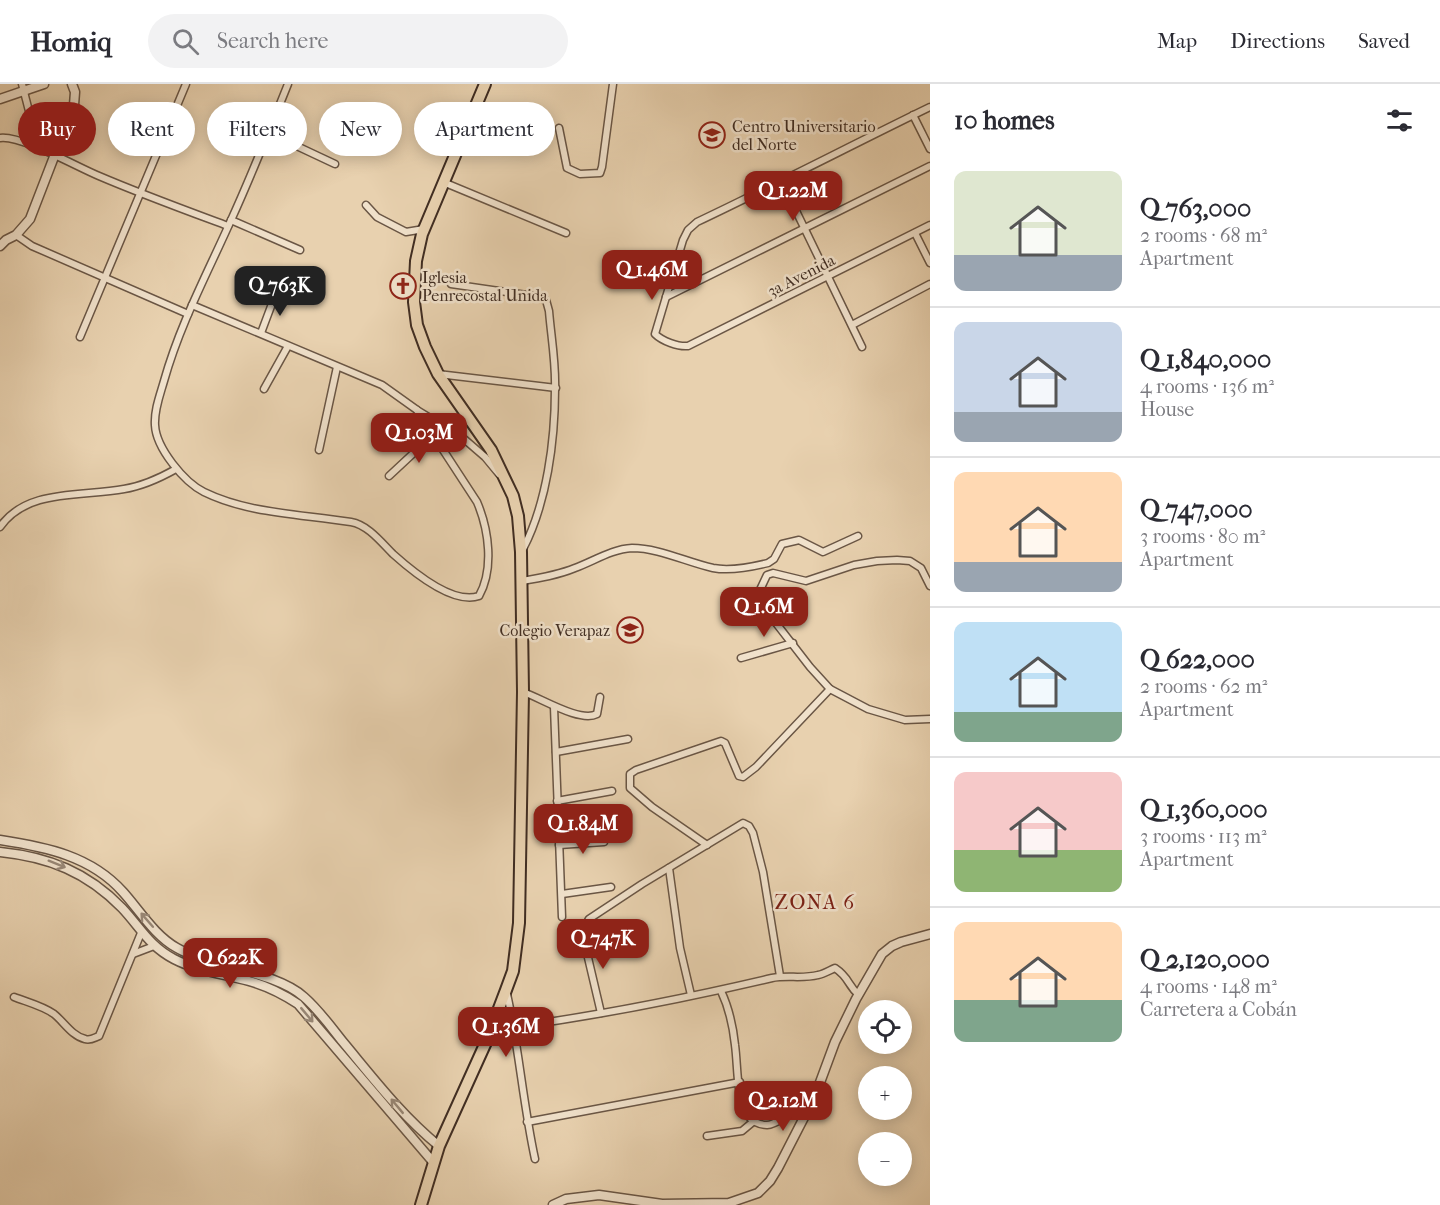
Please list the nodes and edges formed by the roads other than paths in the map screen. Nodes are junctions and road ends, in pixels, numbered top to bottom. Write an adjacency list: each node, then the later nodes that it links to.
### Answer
1 (44, 84): 7 (street)
2 (72, 84): 10 (street)
3 (186, 84): 26 (street)
4 (288, 84): 11 (street)
5 (485, 84): 24 (highway)
6 (613, 84): 14 (street)
7 (23, 87): 8 (street); 9 (street)
8 (0, 99)
9 (27, 102)
10 (74, 102)
11 (281, 102)
12 (930, 107): 13 (street)
13 (913, 115): 17 (street); 25 (street)
14 (559, 128)
15 (0, 138): 16 (street)
16 (18, 141)
17 (930, 148)
18 (307, 151): 22 (street)
19 (54, 156): 34 (street)
20 (59, 156): 26 (street)
21 (259, 156): 28 (street)
22 (335, 164)
23 (930, 166): 31 (street)
24 (443, 182): 30 (highway); 32 (street)
25 (782, 182): 31 (street); 43 (street)
26 (140, 192): 28 (street); 39 (street)
27 (366, 205): 30 (street)
28 (230, 223): 36 (street); 44 (street)
29 (930, 225): 33 (street, 3a Avenida)
30 (424, 229): 52 (highway)
31 (804, 230): 38 (street); 43 (street)
32 (566, 233)
33 (915, 233): 37 (street); 38 (street, 3a Avenida)
34 (16, 235): 35 (street); 39 (street)
35 (0, 246)
36 (300, 250)
37 (930, 263)
38 (829, 276): 43 (street, 3a Avenida); 46 (street)
39 (104, 278): 45 (street); 48 (street)
40 (451, 284): 53 (street)
41 (930, 284): 46 (street)
42 (276, 292): 47 (street)
43 (666, 297)
44 (192, 305): 45 (street); 47 (street)
45 (188, 314): 58 (street)
46 (852, 324): 50 (street)
47 (261, 333): 49 (street)
48 (80, 337)
49 (288, 346): 51 (street); 54 (street)
50 (862, 347)
51 (337, 367): 55 (street); 57 (street)
52 (438, 374): 53 (street); 60 (highway)
53 (556, 388): 63 (street)
54 (264, 389)
55 (417, 410): 56 (street); 60 (street)
56 (433, 435): 58 (street); 59 (street)
57 (319, 450)
58 (176, 469): 61 (street)
59 (389, 477)
60 (505, 481): 63 (highway)
61 (0, 527)
62 (858, 537): 64 (street)
63 (521, 552): 64 (highway)
64 (522, 581): 69 (highway)
65 (930, 586): 66 (street)
66 (793, 643): 67 (street); 68 (street)
67 (741, 658)
68 (830, 689): 72 (street); 80 (street)
69 (523, 692): 71 (street); 91 (highway)
70 (600, 697): 71 (street)
71 (554, 708): 74 (street)
72 (930, 719)
73 (628, 739): 74 (street)
74 (556, 752): 76 (street)
75 (612, 791): 76 (street)
76 (557, 801): 79 (street)
77 (0, 840): 103 (street, one-way to 77)
78 (604, 842): 79 (street)
79 (559, 845): 84 (street)
80 (707, 845): 82 (street); 90 (street)
81 (0, 852): 86 (street, one-way to 86)
82 (669, 868): 93 (street); 96 (street)
83 (611, 887): 84 (street)
84 (562, 894): 85 (street)
85 (562, 916)
86 (141, 933): 88 (street); 89 (street)
87 (930, 934): 94 (street)
88 (154, 946): 89 (street); 105 (street, one-way to 105)
89 (133, 954): 95 (street)
90 (780, 976): 92 (street); 94 (street)
91 (506, 990): 97 (street); 103 (highway)
92 (721, 991): 93 (street); 98 (street)
93 (691, 995): 96 (street)
94 (859, 995): 99 (street)
95 (14, 997)
96 (601, 1013): 97 (street)
97 (514, 1027): 101 (street)
98 (740, 1082): 100 (street); 101 (street)
99 (815, 1096): 100 (street); 108 (street)
100 (754, 1121): 102 (street)
101 (527, 1122): 104 (street)
102 (707, 1136)
103 (439, 1146): 105 (highway)
104 (535, 1159)
105 (433, 1162): 106 (highway)
106 (421, 1205)
107 (553, 1205): 108 (street)
108 (663, 1205)

